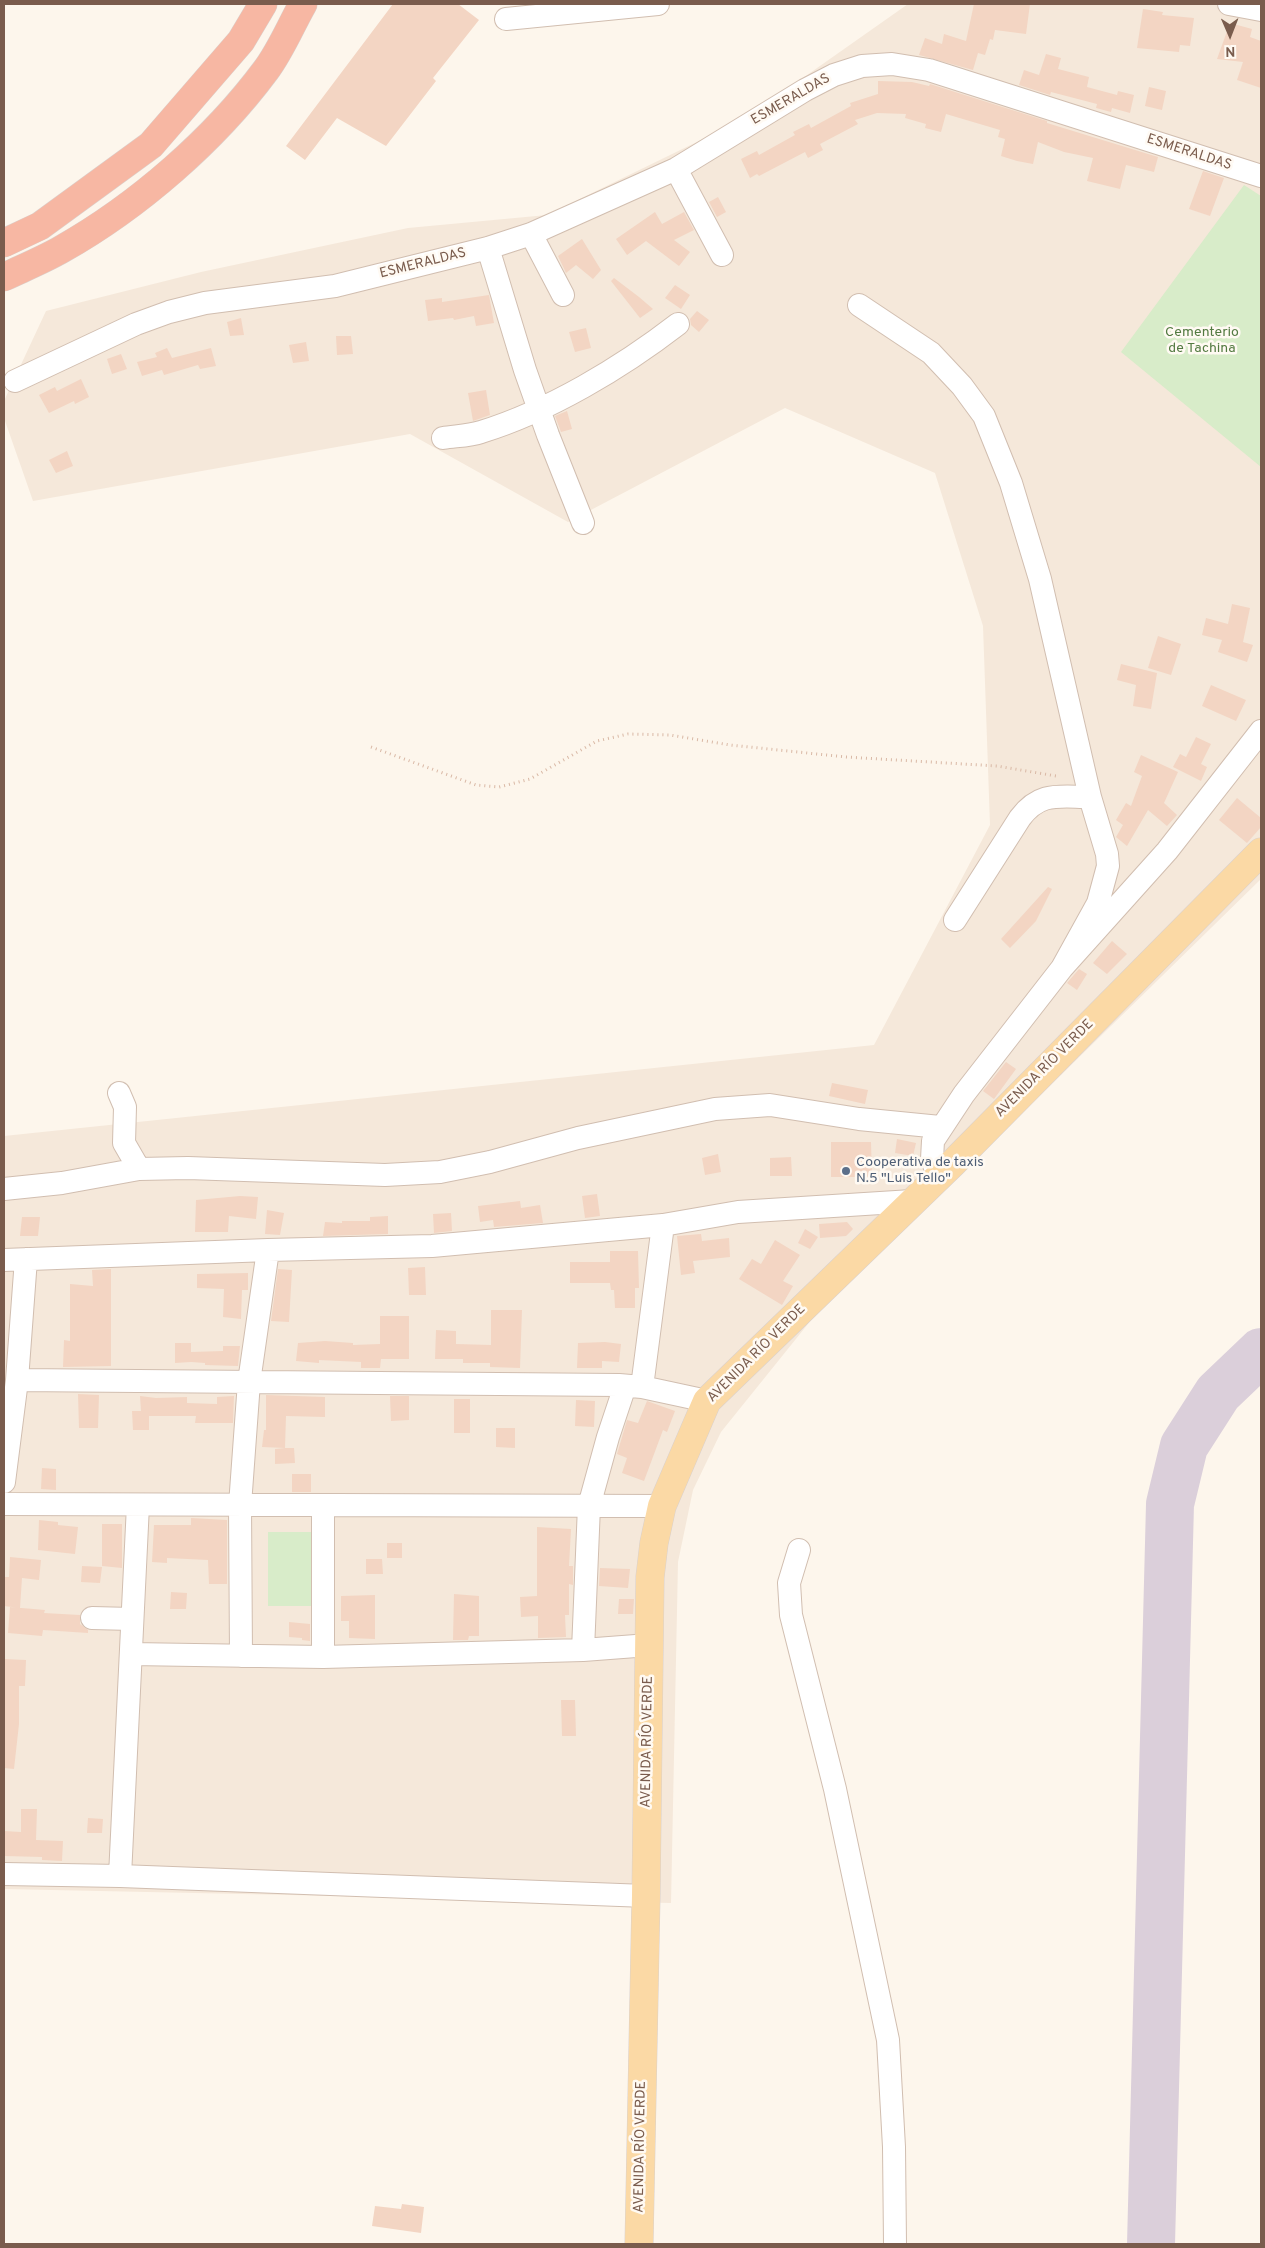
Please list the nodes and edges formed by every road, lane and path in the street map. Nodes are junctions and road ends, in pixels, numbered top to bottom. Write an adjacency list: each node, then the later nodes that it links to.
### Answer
1 (263, 4): 10 (highway)
2 (303, 4): 13 (highway)
3 (658, 4): 6 (street)
4 (1229, 4): 5 (street)
5 (1261, 10)
6 (506, 19)
7 (676, 169): 8 (street, ESMERALDAS); 9 (street, ESMERALDAS); 12 (street)
8 (1261, 176)
9 (531, 234): 11 (street, ESMERALDAS); 14 (street)
10 (4, 243)
11 (488, 248): 17 (street, ESMERALDAS); 18 (street)
12 (722, 254)
13 (4, 277)
14 (562, 295)
15 (859, 305): 23 (street)
16 (678, 324): 18 (street)
17 (15, 381)
18 (540, 408): 19 (street); 20 (street)
19 (443, 438)
20 (584, 523)
21 (1261, 731): 26 (street)
22 (371, 747): 23 (path)
23 (1088, 789): 25 (street); 26 (street)
24 (1261, 852): 30 (main road, AVENIDA RÍO VERDE)
25 (955, 920)
26 (1062, 968): 28 (street)
27 (119, 1093): 29 (street)
28 (940, 1127): 29 (street); 30 (street)
29 (139, 1169): 31 (street)
30 (938, 1176): 32 (main road, AVENIDA RÍO VERDE)
31 (4, 1189)
32 (912, 1201): 33 (street); 39 (main road, AVENIDA RÍO VERDE)
33 (663, 1225): 34 (street); 38 (street)
34 (268, 1250): 35 (street); 37 (street)
35 (15, 1260): 36 (street)
36 (17, 1380): 37 (street); 40 (street)
37 (249, 1382): 38 (street); 43 (street)
38 (634, 1387): 39 (street); 45 (street)
39 (707, 1401): 46 (main road, AVENIDA RÍO VERDE)
40 (4, 1482)
41 (4, 1504): 42 (street)
42 (138, 1505): 43 (street); 49 (street)
43 (240, 1505): 44 (street); 53 (street)
44 (323, 1505): 45 (street); 54 (street)
45 (589, 1506): 46 (street); 51 (street)
46 (662, 1506): 50 (main road, AVENIDA RÍO VERDE)
47 (799, 1550): 59 (street)
48 (92, 1618): 49 (street)
49 (132, 1619): 52 (street)
50 (649, 1646): 51 (street); 57 (main road, AVENIDA RÍO VERDE)
51 (583, 1650): 54 (street)
52 (131, 1654): 53 (street); 56 (street)
53 (241, 1656): 54 (street)
54 (323, 1657)
55 (4, 1874): 56 (street)
56 (120, 1876): 57 (street)
57 (646, 1896): 58 (main road, AVENIDA RÍO VERDE)
58 (639, 2244)
59 (895, 2244)

